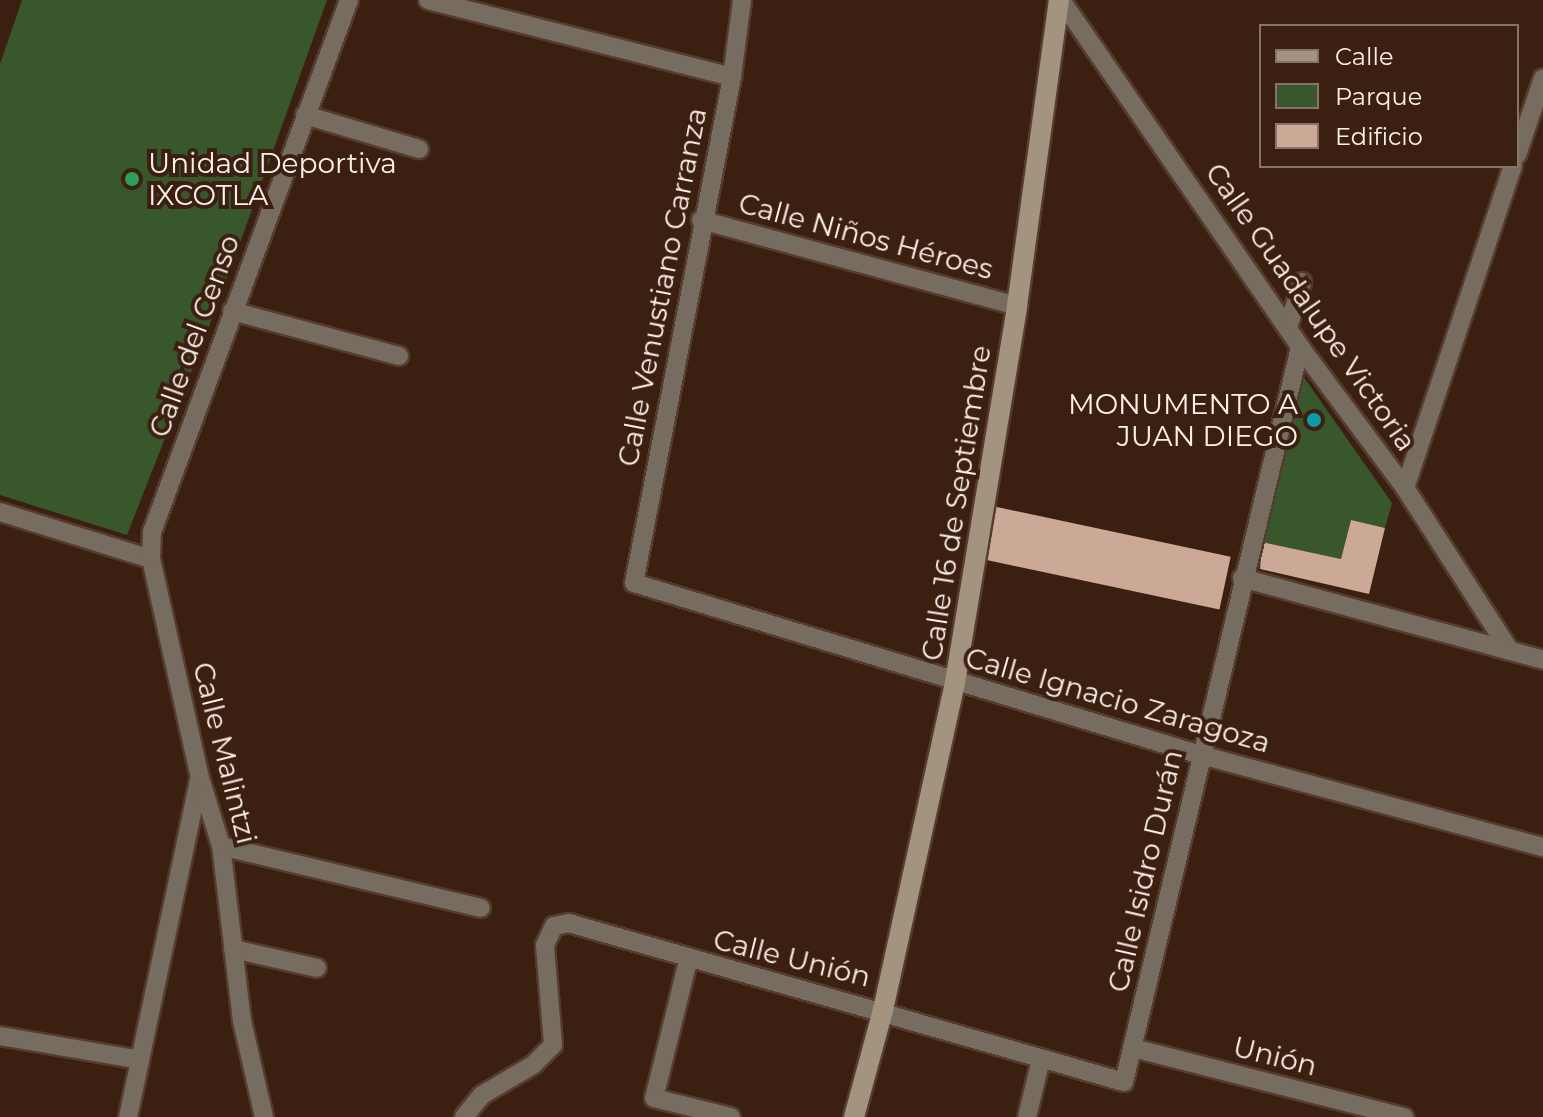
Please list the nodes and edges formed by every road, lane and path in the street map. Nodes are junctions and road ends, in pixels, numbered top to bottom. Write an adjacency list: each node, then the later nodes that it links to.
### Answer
1 (349, 0): 7 (street, Calle del Censo)
2 (428, 0): 5 (street)
3 (742, 0): 5 (street, Calle Venustiano Carranza)
4 (1060, 0): 13 (street, Calle 16 de Septiembre); 15 (street, Calle Guadalupe Victoria)
5 (732, 77): 11 (street, Calle Venustiano Carranza)
6 (1543, 78): 9 (street)
7 (305, 115): 8 (street); 14 (street, Calle del Censo)
8 (419, 149)
9 (1519, 149)
10 (1512, 168): 18 (street)
11 (701, 220): 13 (street, Calle Niños Héroes); 22 (street, Calle Venustiano Carranza)
12 (1302, 282): 15 (street)
13 (1017, 306): 25 (street, Calle 16 de Septiembre)
14 (232, 311): 17 (street); 20 (street, Calle del Censo)
15 (1288, 328): 16 (street, Calle Guadalupe Victoria)
16 (1300, 347): 18 (street, Calle Guadalupe Victoria); 21 (street, Calle Isidro Durán)
17 (399, 356)
18 (1405, 488): 23 (street, Calle Guadalupe Victoria)
19 (0, 512): 20 (street)
20 (151, 559): 27 (street, Calle Malintzi)
21 (1242, 578): 23 (street); 26 (street, Calle Isidro Durán)
22 (634, 583): 25 (street, Calle Ignacio Zaragoza)
23 (1510, 651): 24 (street)
24 (1543, 660)
25 (955, 682): 26 (street, Calle Ignacio Zaragoza); 34 (street, Calle 16 de Septiembre)
26 (1201, 755): 29 (street, Calle Ignacio Zaragoza); 36 (street, Calle Isidro Durán)
27 (200, 778): 28 (street, Calle Malintzi); 38 (street)
28 (221, 846): 30 (street); 31 (street, Calle Malintzi)
29 (1543, 847)
30 (481, 908)
31 (233, 949): 33 (street); 40 (street, Calle Malintzi)
32 (688, 961): 34 (street, Calle Unión); 41 (street, Calle Unión); 42 (street)
33 (317, 968)
34 (883, 1010): 37 (street); 43 (street, Calle 16 de Septiembre)
35 (0, 1036): 38 (street)
36 (1133, 1048): 37 (street, Calle Isidro Durán); 45 (street, Unión)
37 (1041, 1059): 44 (street)
38 (140, 1060): 39 (street)
39 (128, 1117)
40 (264, 1117)
41 (464, 1117)
42 (731, 1117)
43 (854, 1117)
44 (1027, 1117)
45 (1404, 1117)

